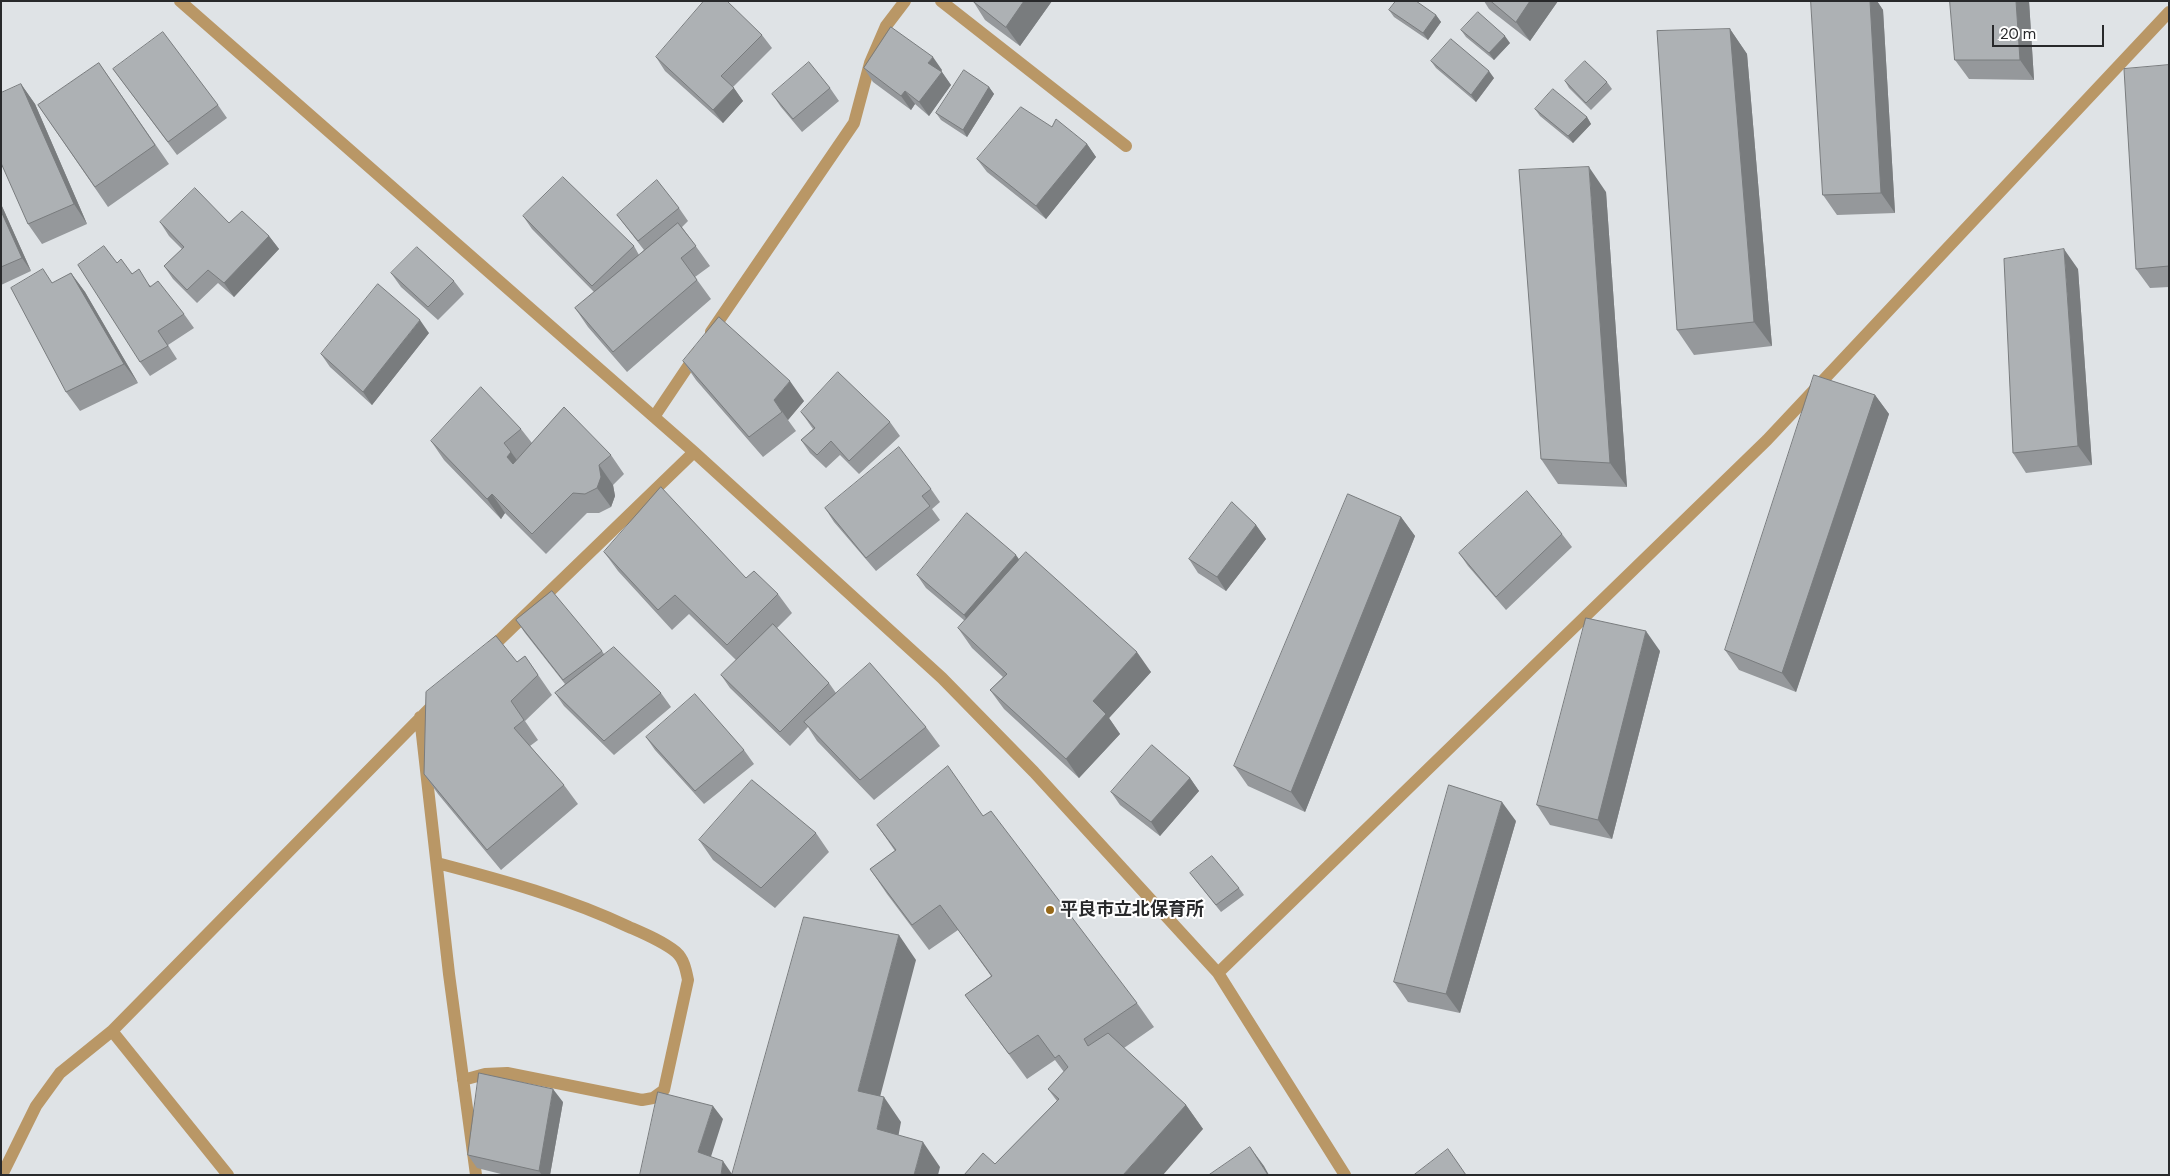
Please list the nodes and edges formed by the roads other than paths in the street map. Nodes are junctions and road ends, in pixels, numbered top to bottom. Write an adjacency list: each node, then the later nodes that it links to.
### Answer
1 (180, 1): 6 (street)
2 (905, 1): 6 (street)
3 (941, 1): 5 (street)
4 (2169, 12): 12 (street)
5 (1126, 146)
6 (654, 417): 7 (street)
7 (694, 452): 8 (street); 12 (street)
8 (476, 663)
9 (448, 690): 10 (street)
10 (420, 717): 11 (street); 13 (street)
11 (437, 863): 14 (street); 14 (street)
12 (1218, 973): 18 (street)
13 (112, 1031): 15 (street); 16 (street)
14 (463, 1080): 17 (street)
15 (2, 1175)
16 (228, 1175)
17 (476, 1175)
18 (1345, 1175)

